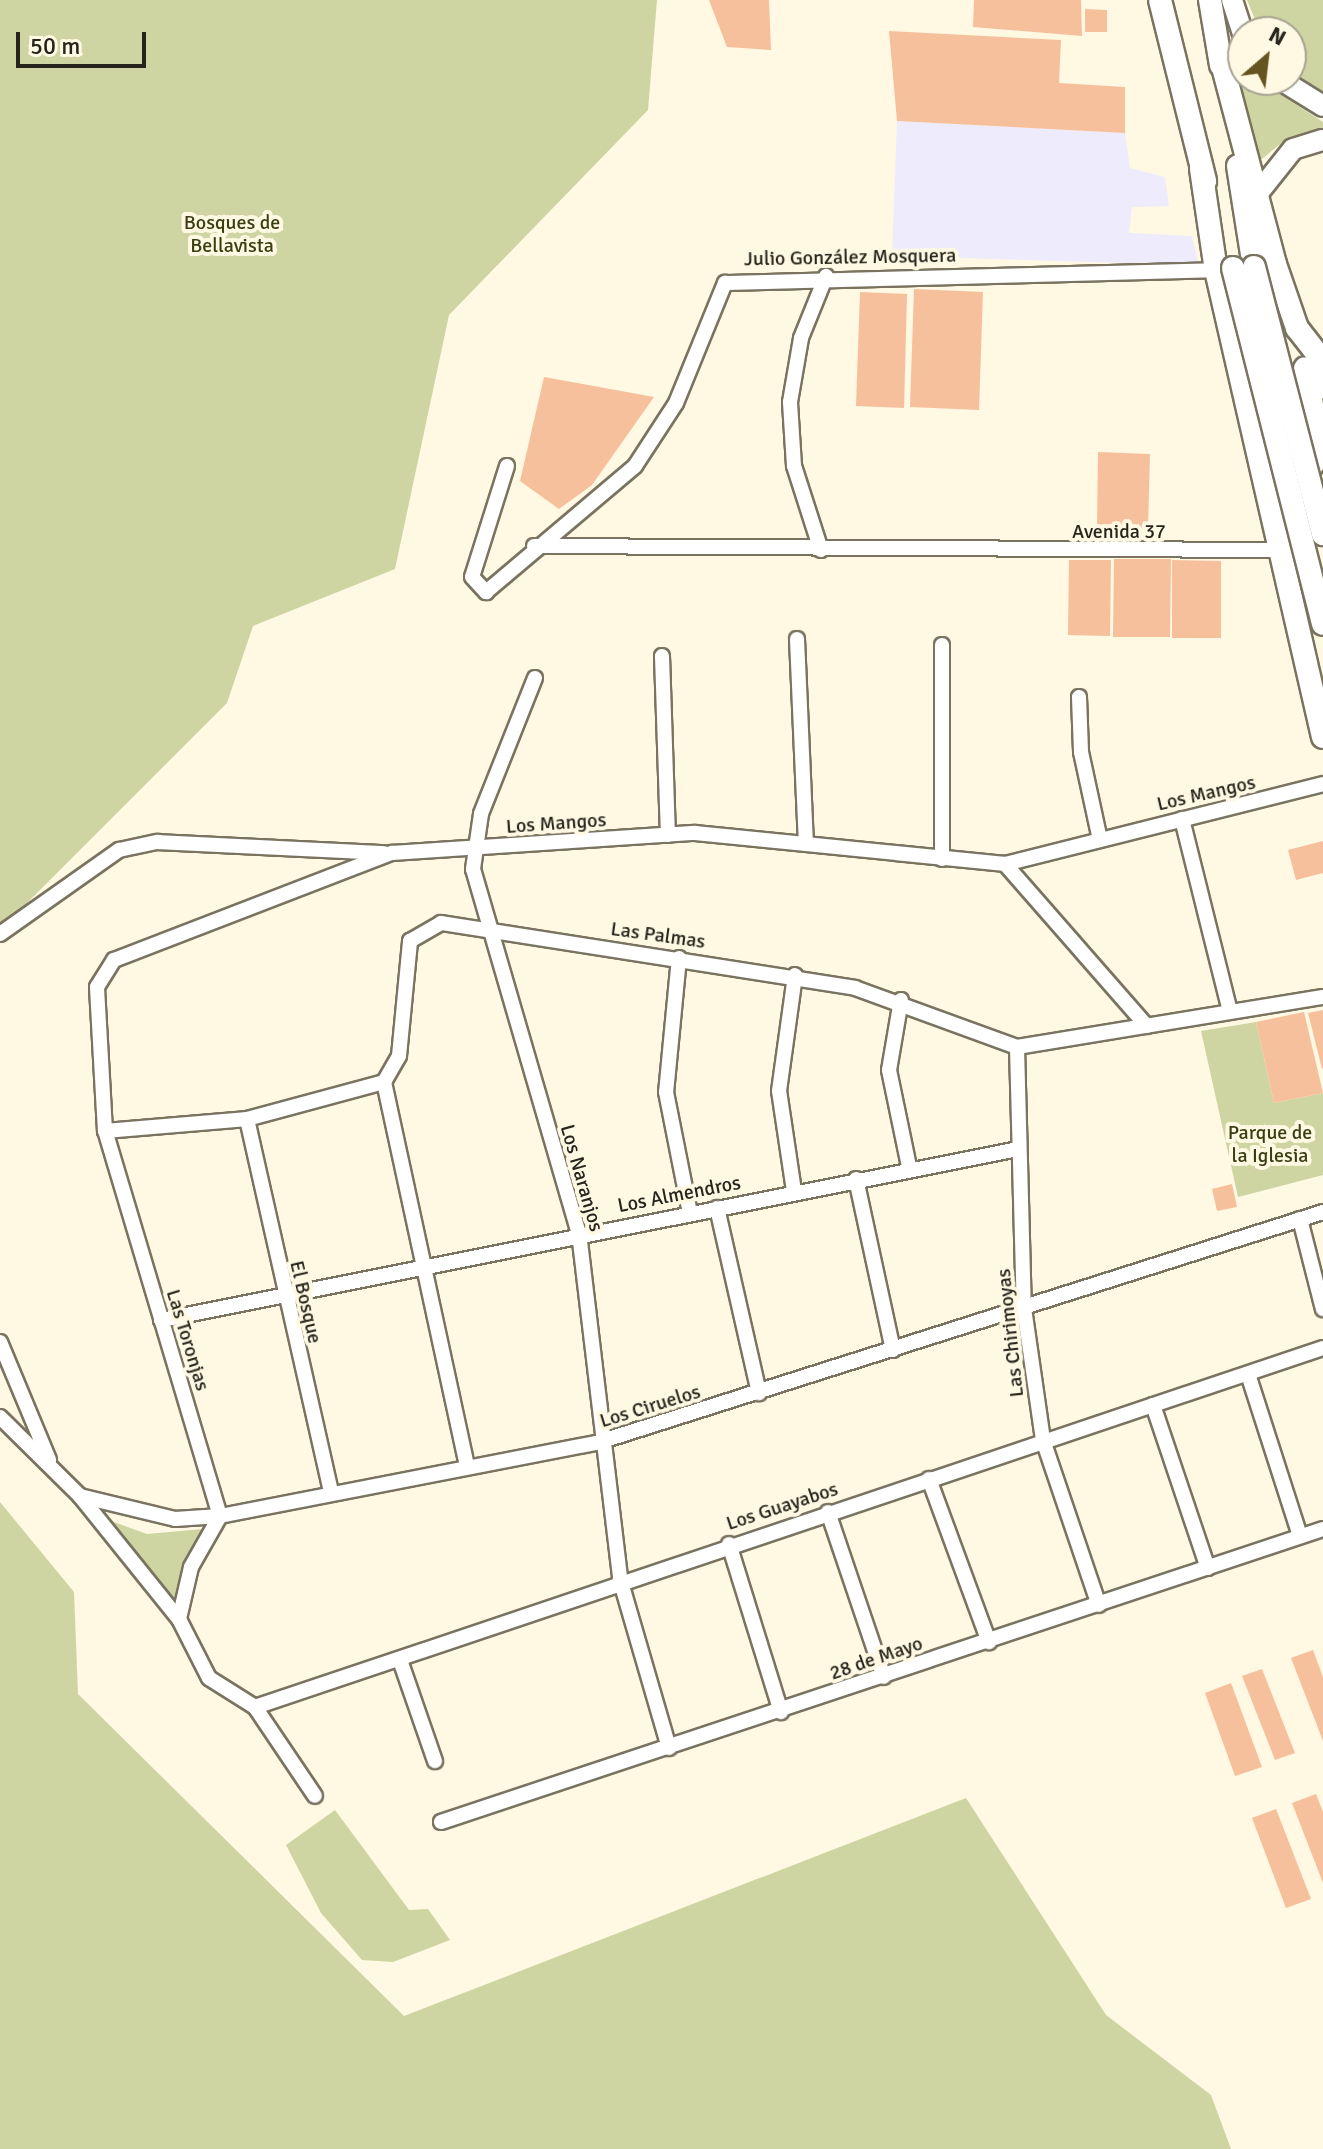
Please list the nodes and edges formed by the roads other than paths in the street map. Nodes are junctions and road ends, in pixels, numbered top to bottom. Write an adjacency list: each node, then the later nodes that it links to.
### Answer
1 (1160, 0): 6 (main road)
2 (1210, 0): 3 (main road)
3 (1219, 52): 5 (main road); 6 (main road)
4 (1323, 140): 5 (street)
5 (1258, 193): 8 (main road)
6 (1235, 268): 7 (street, Julio González Mosquera); 10 (main road); 12 (main road, bridge); 17 (main road, bridge)
7 (826, 276): 13 (street, Julio González Mosquera); 14 (street)
8 (1297, 328): 9 (main road); 10 (main road)
9 (1323, 387)
10 (1261, 460): 15 (main road)
11 (507, 466): 13 (street)
12 (1318, 527): 15 (street); 16 (main road)
13 (534, 546): 14 (street, Avenida 37)
14 (821, 550): 15 (street, Avenida 37)
15 (1282, 550): 22 (main road)
16 (1323, 587)
17 (1323, 624)
18 (797, 639): 29 (street)
19 (942, 645): 32 (street)
20 (662, 656): 27 (street)
21 (535, 678): 30 (street, Los Naranjos)
22 (1317, 692): 24 (main road)
23 (1079, 697): 28 (street)
24 (1323, 737)
25 (1323, 784): 26 (street, Los Mangos)
26 (1182, 819): 28 (street, Los Mangos); 41 (street)
27 (668, 835): 29 (street, Los Mangos); 30 (street, Los Mangos)
28 (1100, 840): 33 (street, Los Mangos)
29 (806, 844): 32 (street, Los Mangos)
30 (474, 848): 31 (street, Los Mangos); 34 (street, Los Naranjos)
31 (392, 853): 35 (street); 36 (street, Los Mangos)
32 (942, 859): 33 (street, Los Mangos)
33 (1005, 864): 42 (street)
34 (489, 931): 37 (street, Las Palmas); 44 (street, Las Palmas); 55 (street, Los Naranjos)
35 (0, 934)
36 (126, 955): 46 (street, Las Toronjas)
37 (679, 958): 38 (street, Las Palmas); 53 (street)
38 (795, 975): 40 (street, Las Palmas); 50 (street)
39 (1323, 997): 41 (street)
40 (901, 1000): 43 (street, Las Palmas); 48 (street)
41 (1230, 1011): 42 (street)
42 (1147, 1026): 43 (street)
43 (1017, 1047): 47 (street, Las Chirimoyas)
44 (384, 1082): 45 (street); 56 (street)
45 (247, 1119): 46 (street); 57 (street, El Bosque)
46 (105, 1131): 60 (street, Las Toronjas)
47 (1018, 1149): 48 (street, Los Almendros); 58 (street, Las Chirimoyas)
48 (909, 1167): 49 (street, Los Almendros)
49 (856, 1179): 50 (street, Los Almendros); 63 (street)
50 (794, 1191): 51 (street, Los Almendros)
51 (717, 1208): 53 (street, Los Almendros); 65 (street)
52 (1323, 1212): 54 (street, Los Ciruelos)
53 (690, 1213): 55 (street, Los Almendros)
54 (1300, 1219): 58 (street, Los Ciruelos); 59 (street)
55 (579, 1233): 56 (street, Los Almendros); 69 (street, Los Naranjos)
56 (428, 1264): 57 (street, Los Almendros); 71 (street)
57 (283, 1292): 60 (street, Los Almendros); 73 (street, El Bosque)
58 (1024, 1308): 63 (street, Los Ciruelos); 68 (street, Las Chirimoyas)
59 (1323, 1309)
60 (161, 1320): 76 (street, Las Toronjas)
61 (0, 1342): 70 (street)
62 (1323, 1348): 64 (street, Los Guayabos)
63 (893, 1350): 65 (street, Los Ciruelos)
64 (1248, 1374): 66 (street, Los Guayabos); 78 (street)
65 (759, 1393): 69 (street, Los Ciruelos)
66 (1153, 1405): 68 (street, Los Guayabos); 80 (street)
67 (0, 1417): 70 (street)
68 (1043, 1440): 72 (street, Los Guayabos); 82 (street, Las Chirimoyas)
69 (599, 1442): 71 (street, Los Ciruelos); 81 (street, Los Naranjos)
70 (51, 1466): 74 (street)
71 (467, 1466): 73 (street, Los Ciruelos)
72 (929, 1479): 75 (street, Los Guayabos); 84 (street)
73 (331, 1493): 76 (street, Los Ciruelos)
74 (80, 1496): 76 (street, Los Ciruelos); 83 (street)
75 (828, 1512): 79 (street, Los Guayabos); 86 (street)
76 (220, 1516): 83 (street)
77 (1323, 1529): 78 (street, 28 de Mayo)
78 (1300, 1536): 80 (street, 28 de Mayo)
79 (729, 1544): 81 (street, Los Guayabos); 88 (street)
80 (1208, 1568): 82 (street, 28 de Mayo)
81 (620, 1579): 85 (street, Los Guayabos); 89 (street, Los Naranjos)
82 (1099, 1605): 84 (street, 28 de Mayo)
83 (179, 1619): 87 (street)
84 (989, 1642): 86 (street, 28 de Mayo)
85 (400, 1660): 87 (street, Los Guayabos); 90 (street)
86 (884, 1677): 88 (street, 28 de Mayo)
87 (255, 1707): 91 (street)
88 (781, 1712): 89 (street, 28 de Mayo)
89 (669, 1748): 92 (street, 28 de Mayo)
90 (435, 1761)
91 (315, 1796)
92 (441, 1822)

